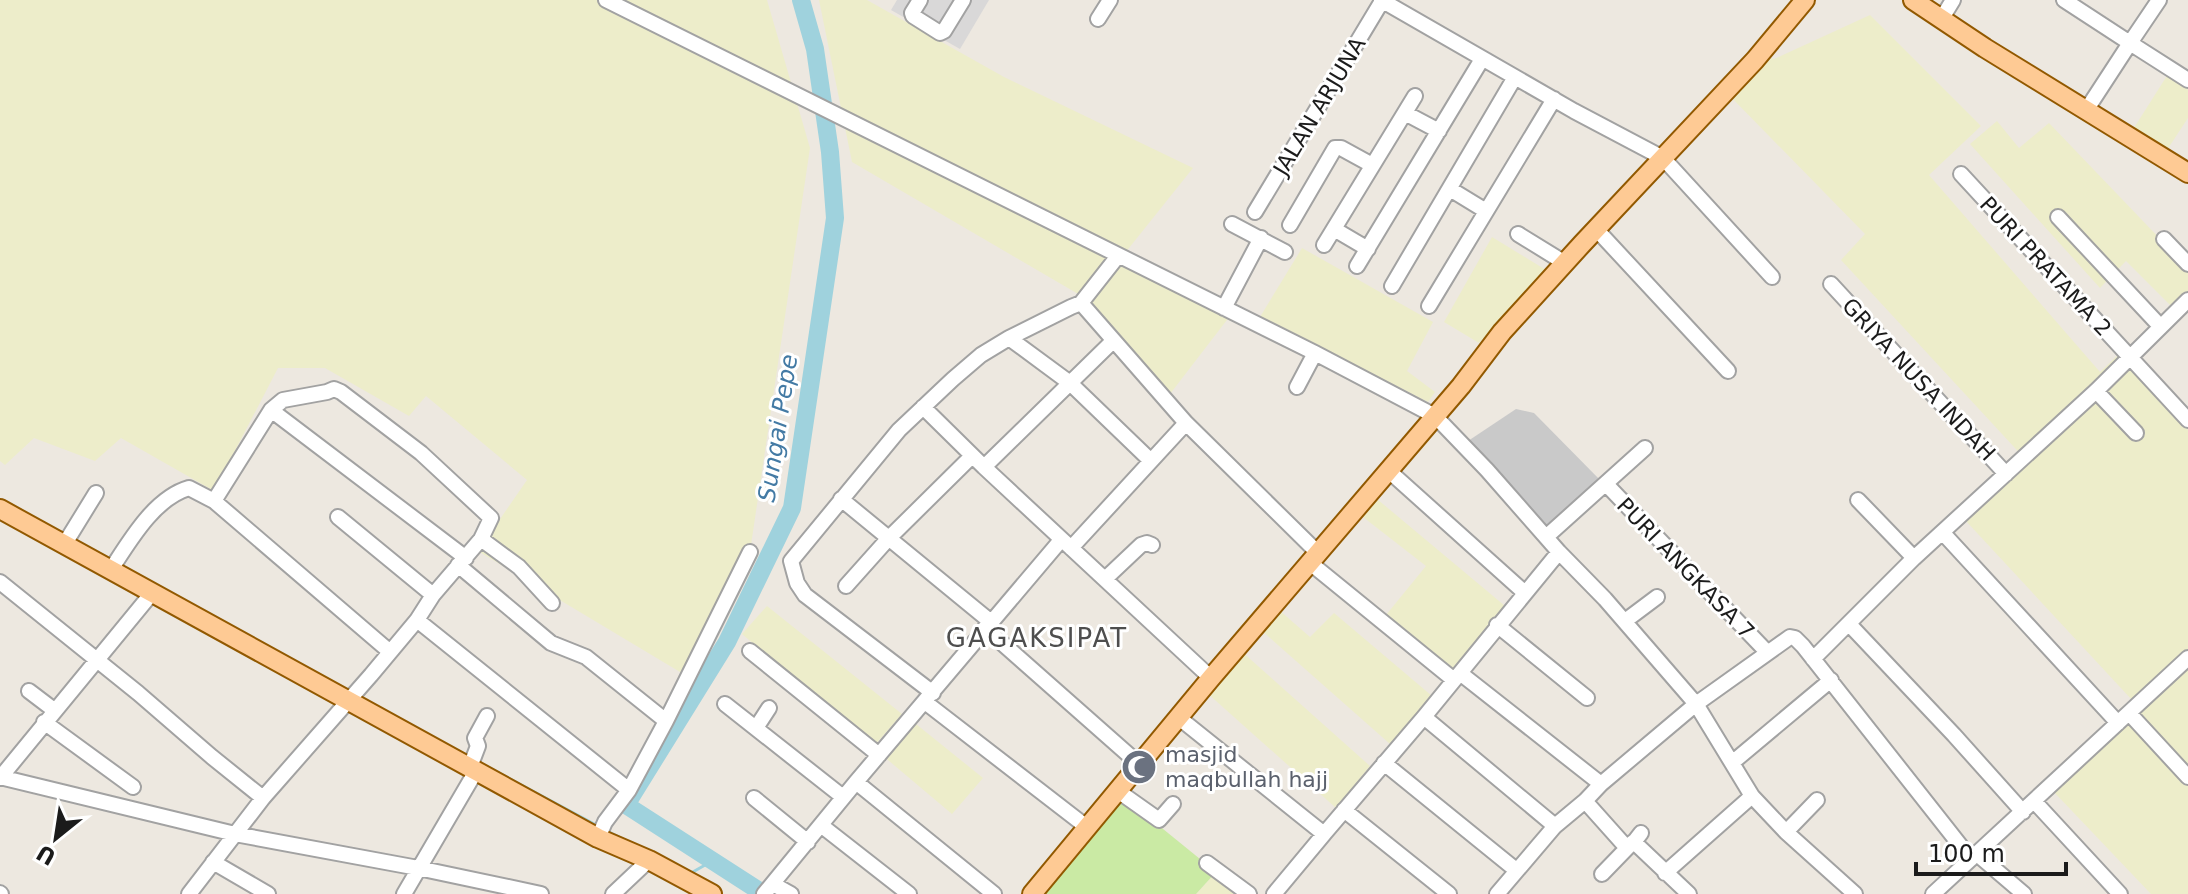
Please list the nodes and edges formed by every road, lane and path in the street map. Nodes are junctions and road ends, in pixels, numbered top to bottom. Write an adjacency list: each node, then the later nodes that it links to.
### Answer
1 (606, 0): 41 (street)
2 (963, 0): 10 (street)
3 (1110, 0): 13 (street)
4 (1381, 0): 11 (street); 29 (street, JALAN ARJUNA)
5 (1805, 0): 23 (main road)
6 (1913, 0): 12 (main road)
7 (1953, 0): 12 (street)
8 (2064, 0): 14 (street)
9 (2159, 0): 14 (street)
10 (917, 5)
11 (1407, 6): 15 (street)
12 (1942, 18): 20 (main road)
13 (1098, 19)
14 (2130, 43): 17 (street); 20 (street)
15 (1482, 59): 16 (street); 22 (street)
16 (1515, 77): 19 (street); 27 (street)
17 (2188, 80)
18 (1415, 96): 21 (street)
19 (1554, 99): 23 (street); 28 (street)
20 (2087, 109): 25 (main road)
21 (1405, 113): 22 (street); 24 (street)
22 (1439, 131): 39 (street)
23 (1663, 158): 34 (main road); 45 (street)
24 (1372, 165): 32 (street); 33 (street)
25 (2188, 173)
26 (1961, 174): 56 (street, PURI PRATAMA 2)
27 (1450, 189): 28 (street); 47 (street)
28 (1486, 211): 50 (street)
29 (1255, 212)
30 (2058, 217): 52 (street)
31 (1232, 224): 36 (street)
32 (1290, 225)
33 (1334, 229): 38 (street); 39 (street)
34 (1596, 229): 42 (main road); 57 (street)
35 (1518, 234): 42 (street)
36 (1261, 238): 40 (street); 51 (street)
37 (2164, 239): 43 (street)
38 (1324, 245)
39 (1368, 249): 44 (street)
40 (1285, 252)
41 (1118, 256): 49 (street); 51 (street)
42 (1565, 263): 63 (main road)
43 (2188, 264)
44 (1357, 266)
45 (1772, 277)
46 (1831, 284): 72 (street, GRIYA NUSA INDAH)
47 (1392, 286)
48 (2188, 300): 52 (street)
49 (1081, 303): 53 (street); 54 (street)
50 (1429, 306)
51 (1224, 308): 55 (street)
52 (2160, 326): 56 (street)
53 (1009, 338): 58 (street); 61 (street)
54 (1113, 341): 58 (street); 65 (street)
55 (1315, 353): 59 (street); 63 (street)
56 (2130, 357): 60 (street); 64 (street, PURI PRATAMA 2)
57 (1728, 371)
58 (1070, 383): 69 (street); 70 (street)
59 (1297, 387)
60 (2096, 391): 66 (street); 72 (street)
61 (923, 407): 68 (street); 75 (street)
62 (271, 410): 77 (street); 82 (street); 91 (street)
63 (1435, 416): 71 (main road); 81 (street)
64 (2188, 420)
65 (1186, 423): 69 (street); 89 (street)
66 (2136, 433)
67 (1645, 448): 73 (street)
68 (972, 456): 70 (street); 83 (street)
69 (1151, 461): 84 (street)
70 (984, 467): 84 (street)
71 (1389, 471): 89 (main road); 97 (street)
72 (2006, 474): 80 (street)
73 (1606, 484): 81 (street); 108 (street, PURI ANGKASA 7)
74 (96, 493): 85 (street)
75 (841, 499): 83 (street); 116 (street)
76 (1858, 500): 90 (street)
77 (214, 501): 92 (street); 106 (street)
78 (0, 509): 85 (main road)
79 (338, 517): 98 (street)
80 (1943, 533): 90 (street); 126 (street)
81 (1546, 537): 88 (street)
82 (481, 539): 91 (street); 100 (street)
83 (888, 539): 95 (street); 104 (street)
84 (1066, 544): 93 (street); 104 (street)
85 (64, 545): 92 (main road)
86 (1152, 545): 93 (street)
87 (750, 552): 127 (street)
88 (1559, 552): 97 (street); 102 (street)
89 (1313, 557): 112 (street); 113 (main road)
90 (1914, 558): 103 (street)
91 (462, 562): 98 (street); 127 (street)
92 (110, 571): 96 (main road)
93 (1105, 579): 113 (street)
94 (0, 582): 111 (street)
95 (846, 586)
96 (152, 593): 111 (street); 118 (main road)
97 (1525, 593): 105 (street)
98 (433, 595): 101 (street)
99 (1657, 597): 102 (street)
100 (552, 603)
101 (417, 620): 106 (street); 139 (street)
102 (1625, 621): 120 (street)
103 (1849, 624): 110 (street); 148 (street)
104 (988, 625): 116 (street); 133 (street)
105 (1497, 625): 112 (street); 117 (street)
106 (389, 651): 118 (street)
107 (750, 651): 129 (street)
108 (1767, 652): 110 (street); 120 (street)
109 (2188, 658): 126 (street)
110 (1813, 659): 114 (street)
111 (98, 661): 122 (street); 143 (street)
112 (1457, 676): 125 (street); 137 (street)
113 (1211, 678): 124 (main road)
114 (1831, 680): 130 (street); 159 (street)
115 (29, 691): 122 (street)
116 (929, 697): 129 (street); 152 (street)
117 (1587, 698)
118 (349, 700): 131 (main road); 143 (street)
119 (725, 704): 128 (street)
120 (1696, 704): 130 (street); 137 (street)
121 (769, 708): 128 (street)
122 (49, 716): 134 (street); 138 (street)
123 (487, 716): 131 (street)
124 (1178, 717): 133 (main road); 156 (street)
125 (1424, 717): 132 (street); 151 (street)
126 (2123, 718): 135 (street); 148 (street)
127 (666, 721): 139 (street)
128 (756, 728): 142 (street)
129 (879, 755): 136 (street)
130 (1733, 762): 141 (street)
131 (473, 763): 153 (main road); 163 (street)
132 (1384, 763): 149 (street); 164 (street)
133 (1139, 764): 140 (main road)
134 (0, 777): 155 (street)
135 (2188, 777)
136 (856, 782): 142 (street); 178 (street)
137 (1601, 784): 146 (street)
138 (133, 787)
139 (629, 790): 153 (street)
140 (1118, 791): 147 (street); 152 (main road)
141 (1752, 796): 154 (street); 165 (street)
142 (843, 797): 150 (street)
143 (263, 798): 155 (street)
144 (754, 798): 158 (street)
145 (1817, 800): 154 (street)
146 (1585, 801): 151 (street); 157 (street)
147 (1173, 804)
148 (2028, 806): 159 (street); 187 (street)
149 (1344, 810): 156 (street); 182 (street)
150 (822, 826): 158 (street); 177 (street)
151 (1555, 826): 164 (street)
152 (1088, 828): 179 (main road)
153 (600, 832): 160 (main road)
154 (1786, 832): 184 (street)
155 (235, 834): 161 (street); 163 (street)
156 (1324, 834): 181 (street)
157 (1634, 841): 165 (street); 166 (street)
158 (808, 842): 168 (street)
159 (1974, 856): 185 (street); 186 (street)
160 (649, 860): 174 (street); 175 (main road)
161 (213, 862): 170 (street); 171 (street)
162 (1207, 863): 180 (street)
163 (418, 868): 167 (street); 172 (street)
164 (1516, 870): 183 (street)
165 (1665, 873): 169 (street)
166 (1602, 874)
167 (500, 889): 173 (street)
168 (769, 889): 176 (street)
169 (1687, 893)
170 (189, 894)
171 (268, 894)
172 (404, 894)
173 (541, 894)
174 (613, 894)
175 (712, 894)
176 (791, 894)
177 (909, 894)
178 (994, 894)
179 (1032, 894)
180 (1249, 894)
181 (1274, 894)
182 (1449, 894)
183 (1497, 894)
184 (1855, 894)
185 (1933, 894)
186 (2024, 894)
187 (2120, 894)

